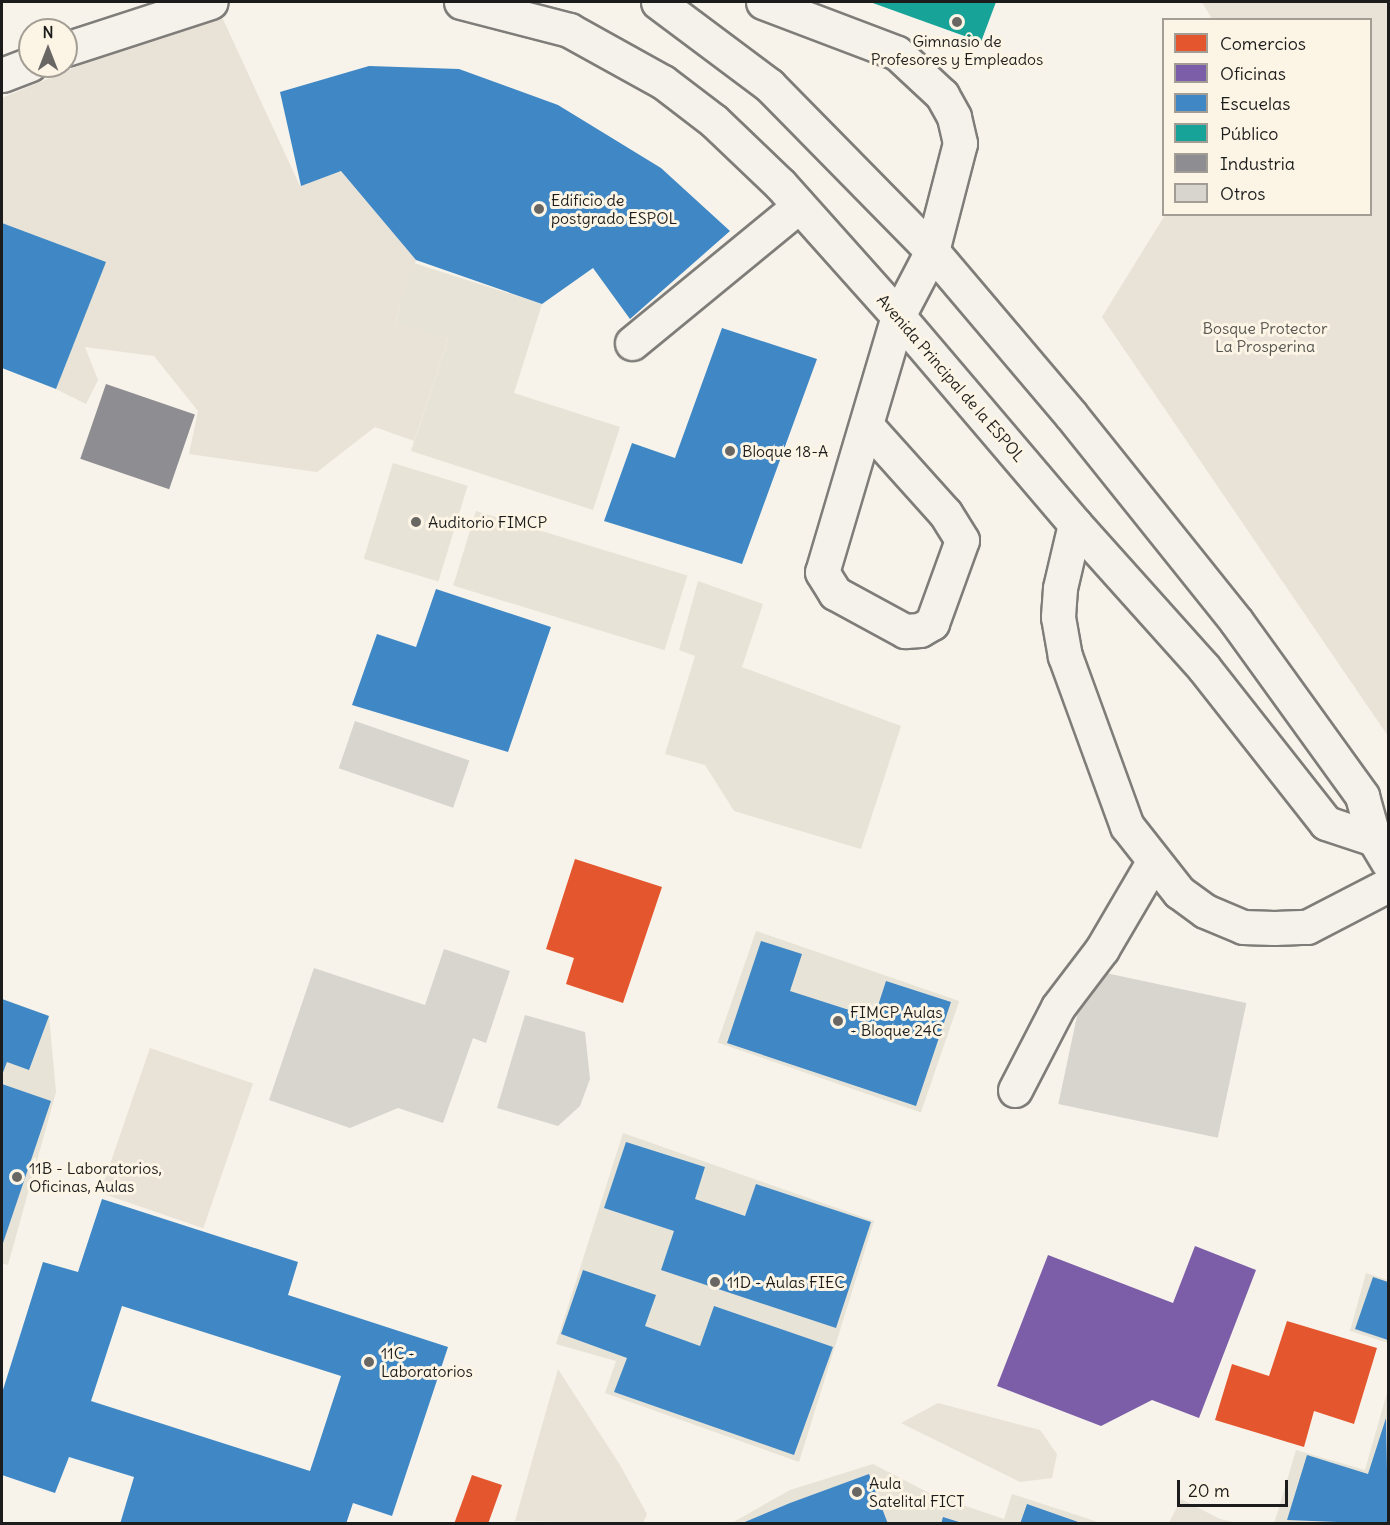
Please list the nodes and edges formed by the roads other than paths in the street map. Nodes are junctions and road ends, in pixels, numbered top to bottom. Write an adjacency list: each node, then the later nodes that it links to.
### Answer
1 (211, 2): 5 (street)
2 (461, 2): 8 (street, Avenida Principal de la ESPOL)
3 (658, 2): 9 (street, Avenida Principal de la ESPOL)
4 (763, 2): 9 (street)
5 (78, 45)
6 (18, 69): 7 (street)
7 (2, 75)
8 (799, 206): 10 (street, Avenida Principal de la ESPOL); 11 (street)
9 (932, 251): 10 (street); 14 (street, Avenida Principal de la ESPOL)
10 (898, 316): 12 (street); 13 (street, Avenida Principal de la ESPOL)
11 (632, 343)
12 (867, 426): 12 (street)
13 (1075, 524): 14 (street, Avenida Principal de la ESPOL); 15 (street)
14 (1381, 850)
15 (1153, 862): 16 (street); 17 (street)
16 (1389, 885)
17 (1015, 1090)

